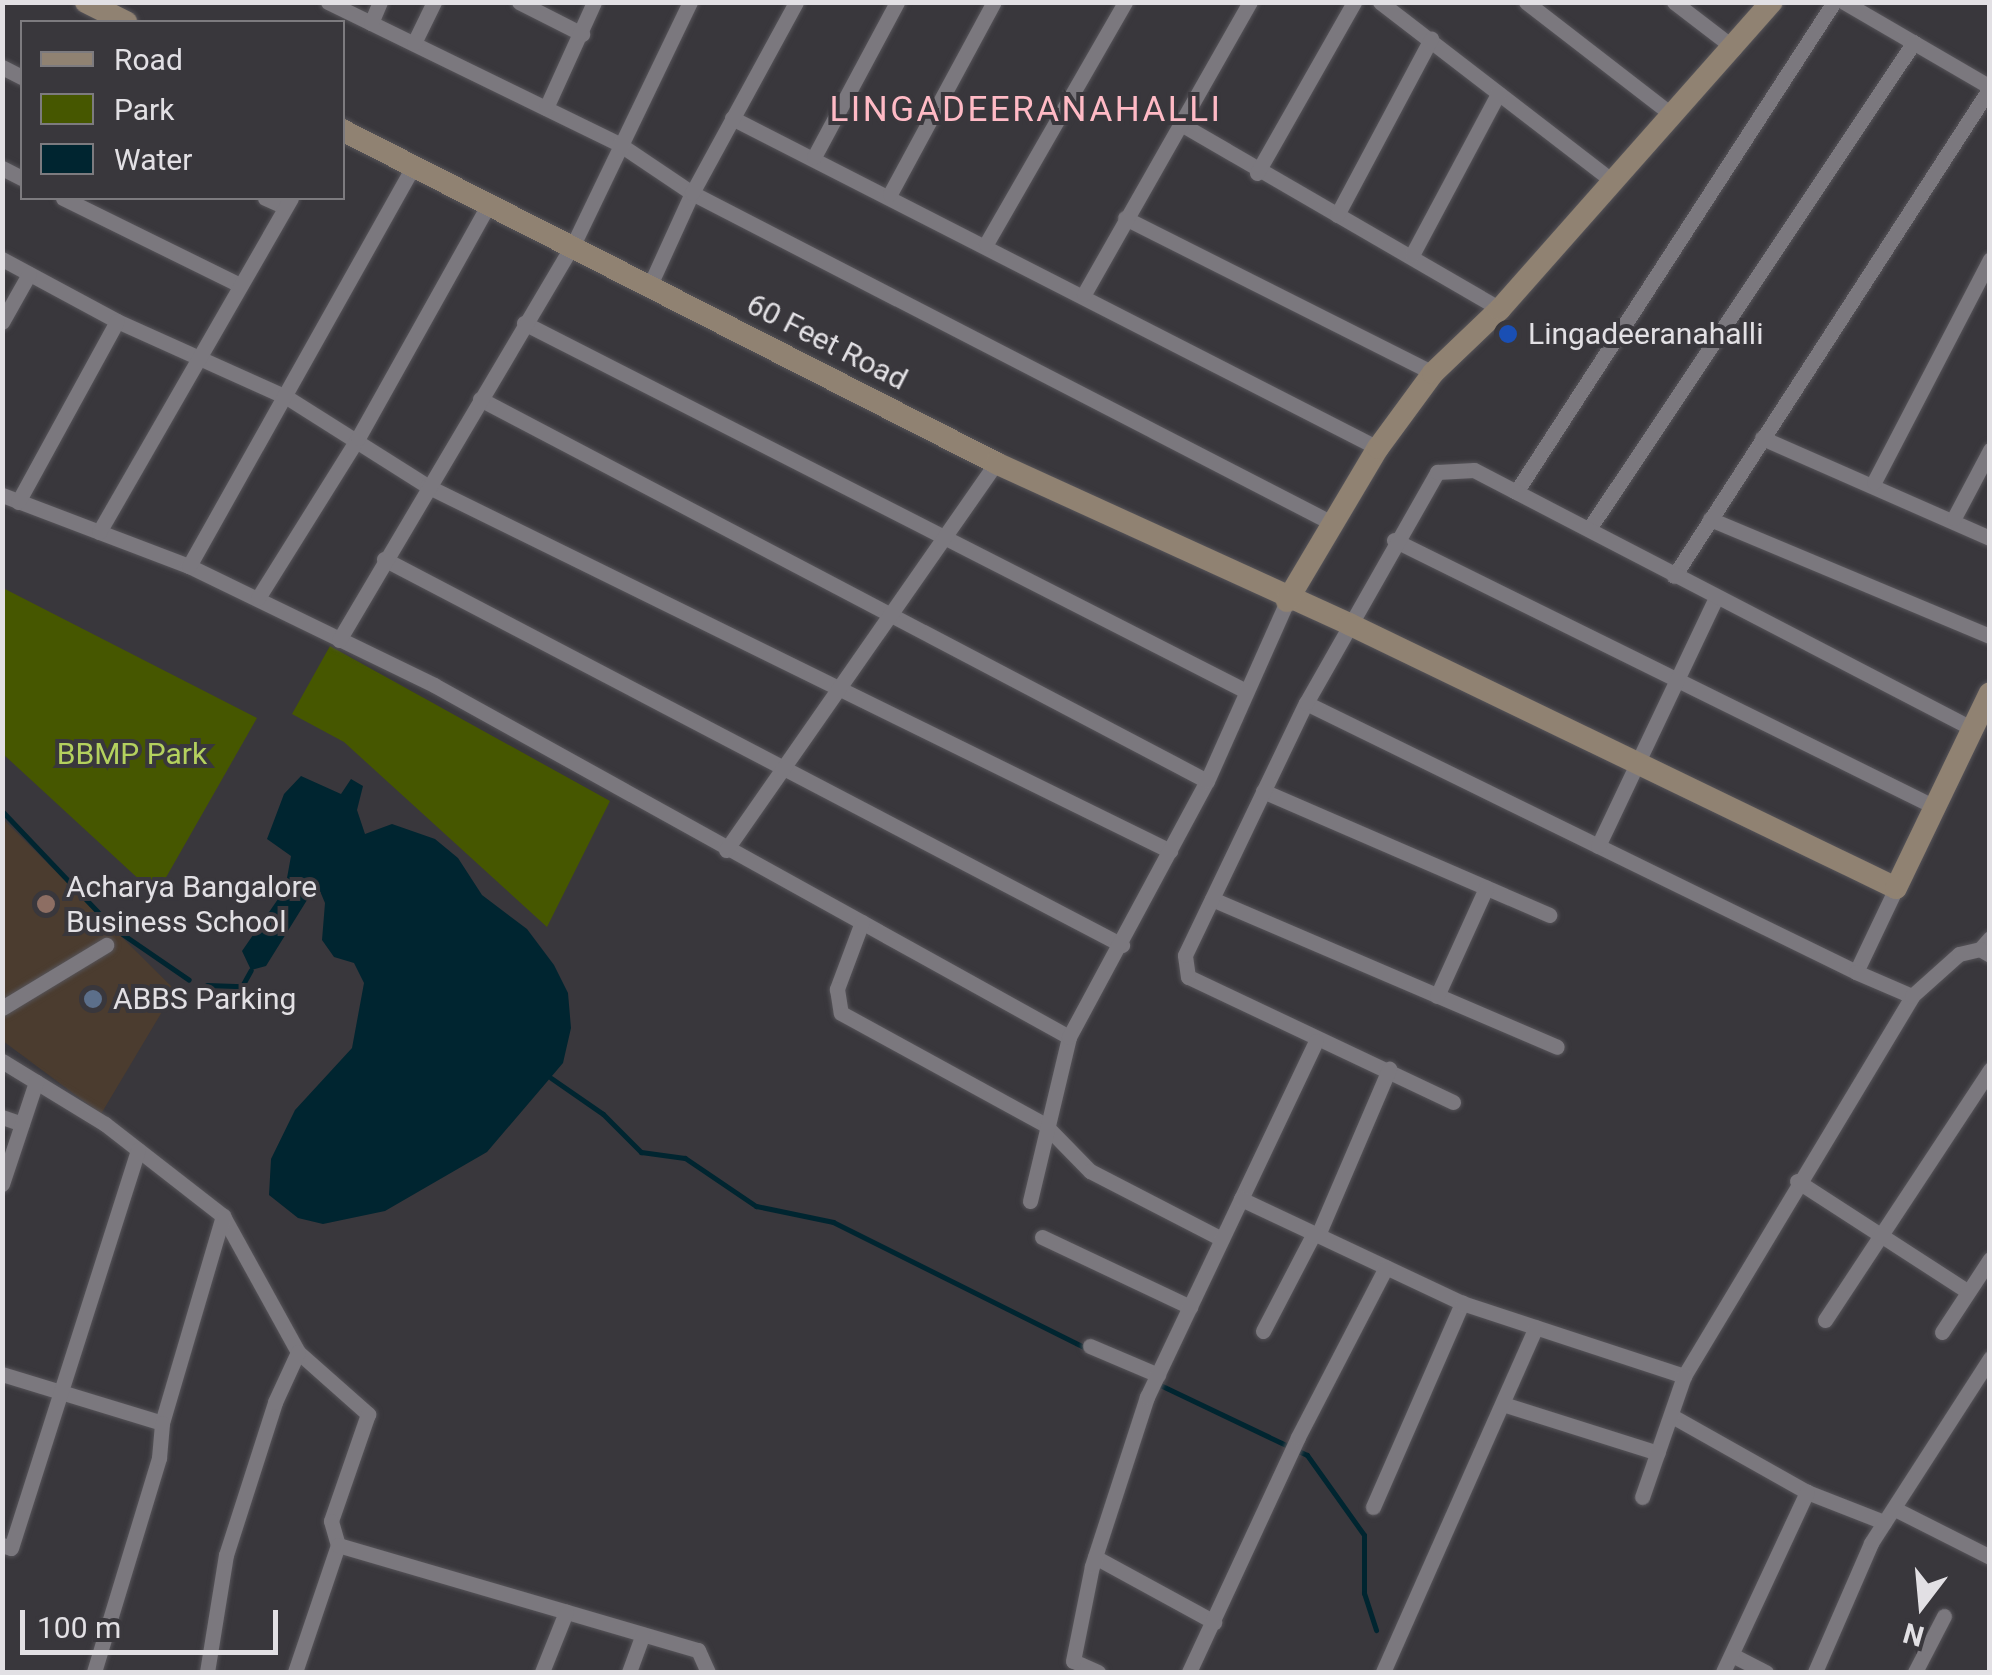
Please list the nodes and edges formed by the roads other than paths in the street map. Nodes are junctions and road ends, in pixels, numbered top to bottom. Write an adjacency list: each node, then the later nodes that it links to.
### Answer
1 (86, 2): 20 (street)
2 (328, 2): 21 (street)
3 (380, 2): 21 (street)
4 (434, 2): 25 (street)
5 (519, 2): 22 (street)
6 (594, 2): 22 (street)
7 (690, 2): 34 (street)
8 (796, 2): 31 (street)
9 (896, 2): 35 (street)
10 (994, 2): 40 (street)
11 (1126, 2): 46 (street)
12 (1354, 2): 37 (street)
13 (1380, 2): 23 (street)
14 (1526, 2): 30 (street)
15 (1674, 2): 26 (street)
16 (1772, 2): 26 (street)
17 (1834, 2): 70 (street)
18 (1844, 2): 24 (street)
19 (1248, 3): 32 (street)
20 (122, 20)
21 (372, 22): 25 (street)
22 (582, 34): 29 (street)
23 (1431, 39): 28 (street); 44 (street)
24 (1914, 42): 27 (street); 75 (street)
25 (414, 43): 29 (street)
26 (1734, 48): 30 (street)
27 (1990, 87): 64 (street)
28 (1498, 94): 38 (street); 48 (street)
29 (546, 108): 34 (street)
30 (1672, 116): 38 (street)
31 (732, 118): 35 (street); 39 (street)
32 (1181, 124): 37 (street); 45 (street)
33 (345, 131): 36 (street, 60 Feet Road)
34 (619, 144): 39 (street); 47 (street)
35 (814, 157): 40 (street)
36 (414, 165): 43 (street, 60 Feet Road); 61 (street)
37 (1257, 172): 44 (street)
38 (1611, 180): 55 (street)
39 (692, 192): 53 (street); 74 (street)
40 (890, 194): 46 (street)
41 (67, 200): 52 (street)
42 (288, 202): 52 (street)
43 (490, 202): 47 (street, 60 Feet Road); 63 (street)
44 (1337, 215): 48 (street)
45 (1125, 218): 54 (street); 60 (street)
46 (986, 244): 54 (street)
47 (573, 245): 53 (street, 60 Feet Road); 58 (street)
48 (1412, 255): 55 (street)
49 (2, 259): 51 (street)
50 (1990, 259): 68 (street)
51 (29, 274): 56 (street); 57 (street)
52 (240, 285): 59 (street)
53 (650, 285): 67 (street, 60 Feet Road)
54 (1084, 294): 65 (street)
55 (1500, 310): 60 (street)
56 (117, 320): 59 (street); 71 (street)
57 (2, 322)
58 (524, 323): 62 (street); 79 (street)
59 (203, 359): 61 (street); 76 (street)
60 (1433, 373): 65 (street)
61 (288, 398): 63 (street); 81 (street)
62 (480, 398): 69 (street); 86 (street)
63 (358, 438): 69 (street); 84 (street)
64 (1762, 438): 68 (street); 73 (street)
65 (1378, 448): 74 (street)
66 (1990, 450): 72 (street)
67 (996, 464): 79 (street); 85 (street, 60 Feet Road)
68 (1874, 482): 72 (street)
69 (426, 486): 80 (street); 91 (street)
70 (1516, 492): 75 (street); 78 (street)
71 (10, 499): 76 (street)
72 (1954, 518): 77 (street)
73 (1710, 519): 82 (street); 88 (street)
74 (1332, 523): 85 (street)
75 (1588, 529): 82 (street)
76 (99, 532): 81 (street)
77 (1990, 538)
78 (1394, 540): 87 (street); 90 (street)
79 (943, 542): 86 (street); 92 (street)
80 (384, 559): 89 (street); 97 (street)
81 (190, 566): 84 (street)
82 (1674, 576): 83 (street)
83 (1716, 597): 90 (street); 95 (street)
84 (258, 598): 89 (street)
85 (1287, 600): 87 (street, 60 Feet Road); 92 (street)
86 (895, 616): 91 (street); 98 (street)
87 (1349, 624): 94 (street); 96 (street, 60 Feet Road)
88 (1990, 636)
89 (339, 640): 102 (street)
90 (1678, 677): 96 (street); 100 (street)
91 (841, 689): 97 (street); 103 (street)
92 (1244, 690): 98 (street)
93 (1990, 693): 95 (street)
94 (1306, 703): 99 (street); 101 (street)
95 (1973, 729): 100 (street)
96 (1636, 764): 101 (street); 105 (street, 60 Feet Road)
97 (782, 767): 102 (street); 110 (street)
98 (1207, 781): 103 (street)
99 (1263, 791): 104 (street); 106 (street)
100 (1935, 807): 105 (street)
101 (1598, 846): 112 (street)
102 (726, 850): 108 (street)
103 (1170, 851): 110 (street)
104 (1486, 888): 107 (street); 113 (street)
105 (1896, 888): 112 (street)
106 (1212, 899): 113 (street); 117 (street)
107 (1549, 915)
108 (862, 922): 116 (street); 126 (street)
109 (106, 945): 115 (street)
110 (1122, 946): 116 (street)
111 (1986, 947): 114 (street)
112 (1856, 972): 114 (street)
113 (1437, 996): 118 (street)
114 (1912, 996): 128 (street)
115 (2, 1008)
116 (1069, 1037): 126 (street)
117 (1316, 1041): 120 (street); 130 (street)
118 (1556, 1048)
119 (2, 1061): 122 (street)
120 (1389, 1070): 123 (street); 133 (street)
121 (1990, 1070): 134 (street)
122 (36, 1082): 125 (street); 127 (street)
123 (1454, 1102)
124 (2, 1117): 125 (street)
125 (22, 1124): 129 (street)
126 (1044, 1124): 131 (street); 136 (street)
127 (138, 1150): 132 (street); 152 (street)
128 (1797, 1181): 134 (street); 150 (street)
129 (2, 1184)
130 (1241, 1199): 133 (street); 136 (street)
131 (1030, 1201)
132 (223, 1216): 147 (street); 155 (street)
133 (1316, 1234): 138 (street); 144 (street)
134 (1878, 1234): 139 (street); 142 (street)
135 (1042, 1236): 141 (street)
136 (1222, 1239): 141 (street)
137 (1990, 1259): 139 (street)
138 (1386, 1267): 140 (street); 167 (street)
139 (1967, 1291): 145 (street)
140 (1462, 1303): 143 (street); 159 (street)
141 (1190, 1307): 151 (street)
142 (1824, 1320)
143 (1536, 1327): 150 (street); 153 (street)
144 (1263, 1331)
145 (1942, 1332)
146 (1090, 1346): 151 (street)
147 (298, 1352): 162 (street); 171 (street)
148 (1990, 1358): 160 (street)
149 (2, 1374): 152 (street)
150 (1684, 1376): 154 (street)
151 (1155, 1380): 163 (street)
152 (60, 1392): 155 (street); 161 (street)
153 (1506, 1405): 156 (street); 178 (street)
154 (1672, 1416): 156 (street); 157 (street)
155 (162, 1424): 170 (street)
156 (1658, 1454): 158 (street)
157 (1807, 1492): 160 (street); 169 (street)
158 (1642, 1497)
159 (1373, 1507)
160 (1890, 1515): 164 (street); 181 (street)
161 (2, 1544)
162 (338, 1545): 165 (street); 172 (street)
163 (1096, 1556): 167 (street); 176 (street)
164 (1990, 1557)
165 (566, 1612): 168 (street); 173 (street)
166 (1944, 1616): 182 (street)
167 (1214, 1622): 177 (street)
168 (643, 1634): 174 (street); 175 (street)
169 (1734, 1656): 179 (street); 180 (street)
170 (94, 1672)
171 (208, 1672)
172 (295, 1672)
173 (542, 1672)
174 (629, 1672)
175 (708, 1672)
176 (1098, 1672)
177 (1189, 1672)
178 (1383, 1672)
179 (1723, 1672)
180 (1766, 1672)
181 (1815, 1672)
182 (1915, 1672)

